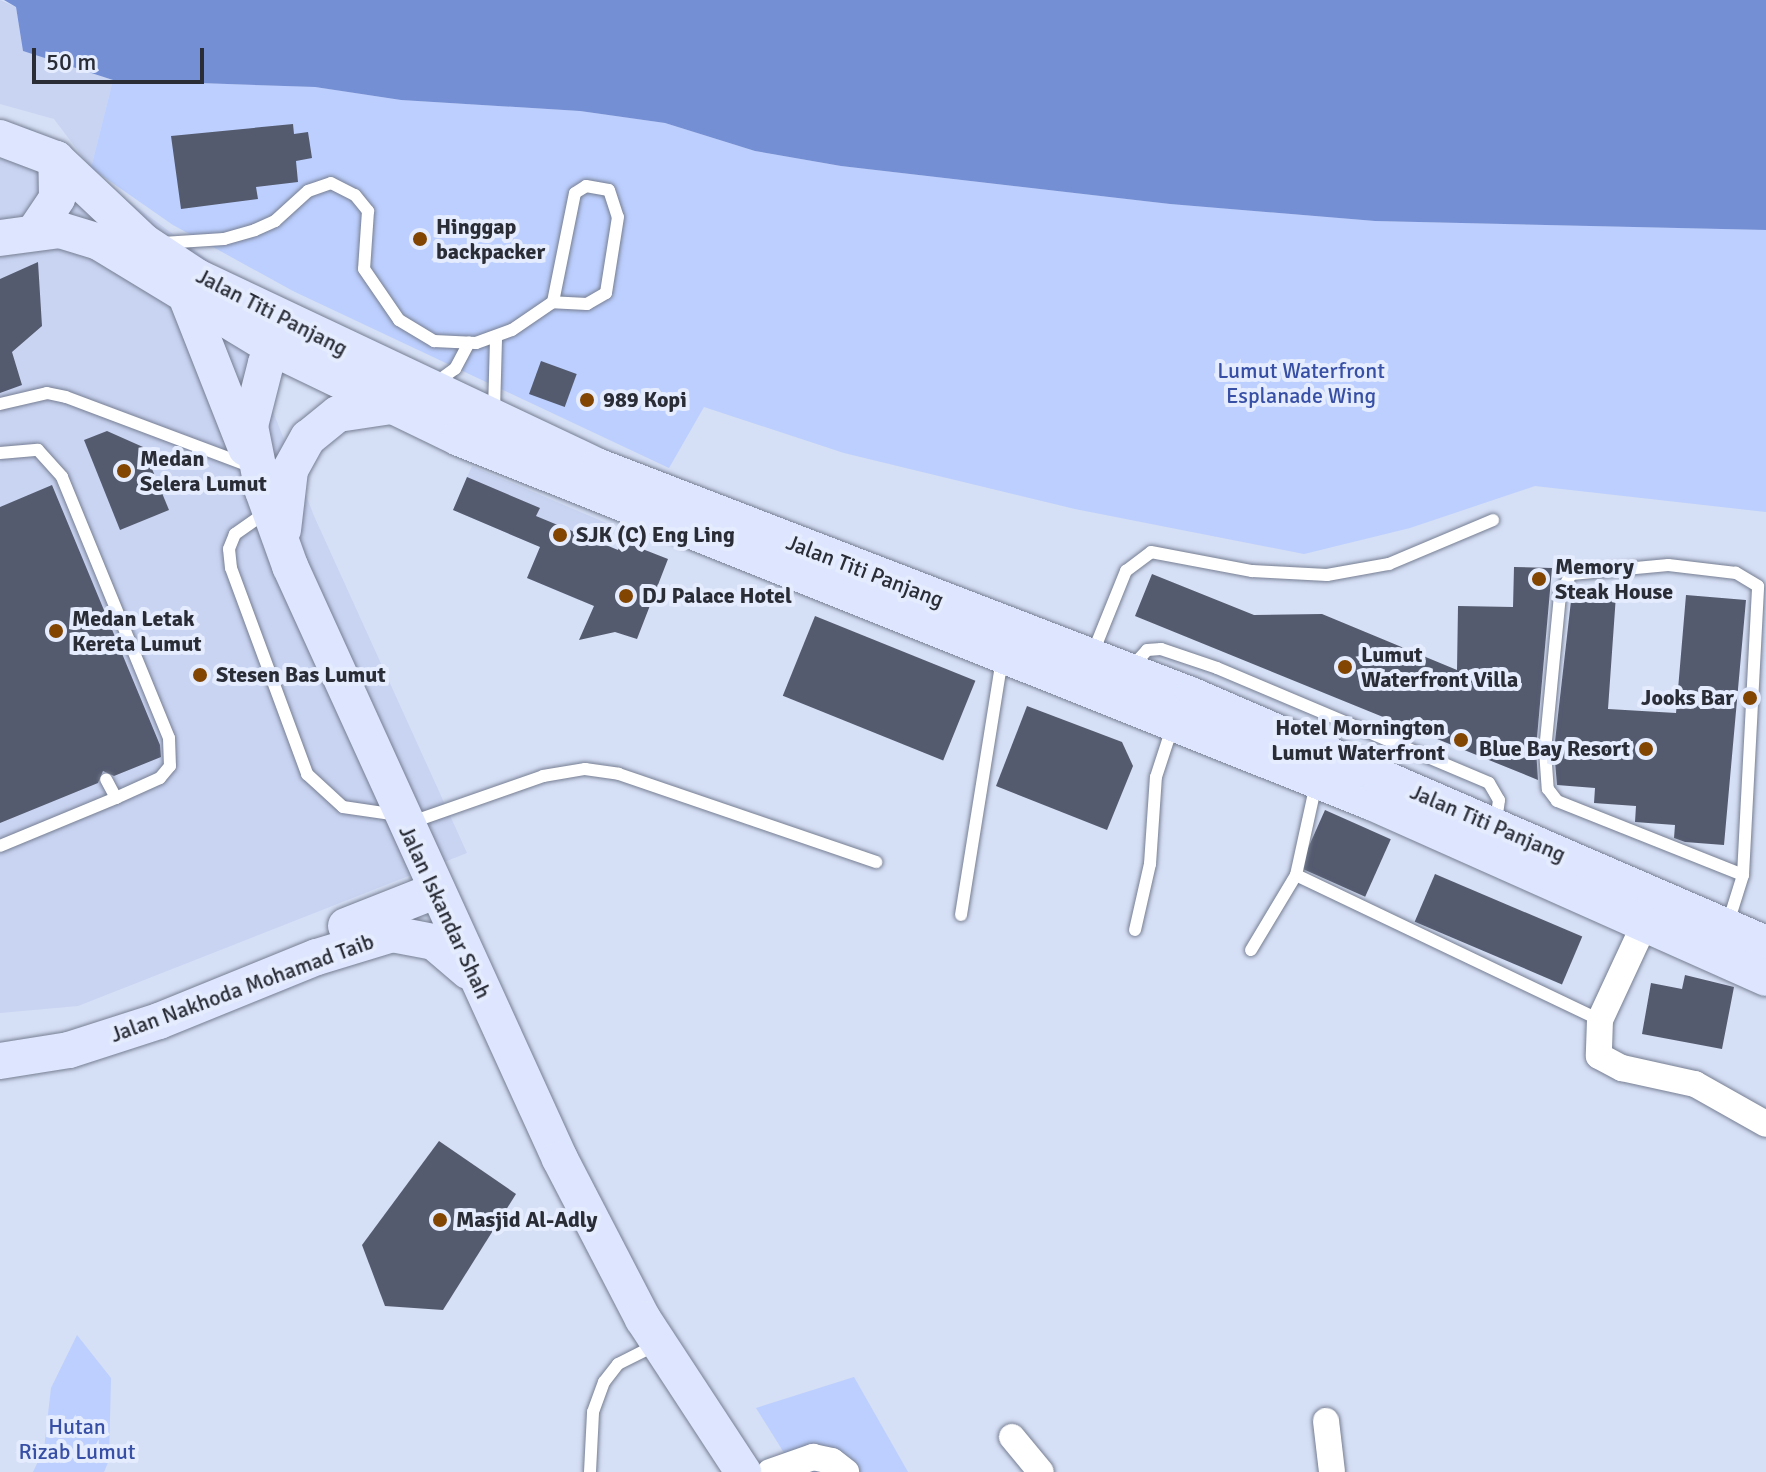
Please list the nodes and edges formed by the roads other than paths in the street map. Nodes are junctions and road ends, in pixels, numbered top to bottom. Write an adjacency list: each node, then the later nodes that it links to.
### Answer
1 (0, 138): 2 (street, Jalan Titi Panjang)
2 (56, 159): 3 (street); 5 (street, Jalan Titi Panjang)
3 (35, 231): 4 (street); 5 (street)
4 (0, 238)
5 (136, 251): 6 (street, Jalan Titi Panjang); 8 (street, Jalan Titi Panjang); 10 (lane)
6 (188, 301): 8 (street, Jalan Titi Panjang); 16 (street)
7 (553, 302): 7 (lane); 9 (lane)
8 (280, 335): 11 (street, Jalan Titi Panjang); 13 (street, Jalan Titi Panjang); 16 (street, Jalan Iskandar Shah)
9 (496, 338): 10 (lane); 14 (lane)
10 (469, 343): 11 (lane)
11 (428, 388): 14 (street, Jalan Titi Panjang)
12 (0, 404): 16 (lane)
13 (391, 406): 18 (street); 19 (street, Jalan Titi Panjang)
14 (495, 419): 19 (street, Jalan Titi Panjang)
15 (0, 453): 24 (lane)
16 (262, 489): 18 (street, Jalan Iskandar Shah); 25 (lane)
17 (1493, 520): 20 (lane)
18 (282, 545): 25 (street, Jalan Iskandar Shah)
19 (1008, 642): 20 (street, Jalan Titi Panjang); 21 (street, Jalan Titi Panjang); 32 (lane)
20 (1091, 658): 31 (street, Jalan Titi Panjang)
21 (1174, 722): 23 (street, Jalan Titi Panjang); 36 (lane)
22 (106, 779): 24 (lane)
23 (1317, 780): 28 (lane); 31 (street, Jalan Titi Panjang)
24 (116, 798): 26 (lane)
25 (404, 824): 27 (lane); 30 (street, Jalan Iskandar Shah); 33 (street)
26 (0, 846)
27 (876, 862)
28 (1296, 875): 38 (lane); 41 (lane)
29 (1743, 875): 29 (lane); 35 (lane)
30 (435, 891): 33 (street, Jalan Nakhoda Mohamad Taib); 39 (street, Jalan Iskandar Shah)
31 (1607, 891): 34 (street, Jalan Titi Panjang); 35 (street, Jalan Titi Panjang)
32 (961, 915)
33 (368, 917): 42 (street, Jalan Nakhoda Mohamad Taib)
34 (1645, 923): 40 (street, Jalan Titi Panjang); 41 (street)
35 (1727, 927): 37 (street, Jalan Titi Panjang)
36 (1135, 930)
37 (1766, 944)
38 (1251, 950)
39 (473, 974): 43 (street, Jalan Nakhoda Mohamad Taib); 45 (street, Jalan Iskandar Shah)
40 (1766, 978)
41 (1600, 1020): 44 (street)
42 (0, 1039)
43 (0, 1061)
44 (1766, 1124)
45 (659, 1344): 48 (lane); 49 (street, Jalan Iskandar Shah)
46 (1326, 1421): 53 (street)
47 (1012, 1437): 52 (street)
48 (590, 1472)
49 (743, 1472)
50 (770, 1472): 51 (street)
51 (846, 1472)
52 (1041, 1472)
53 (1332, 1472)

